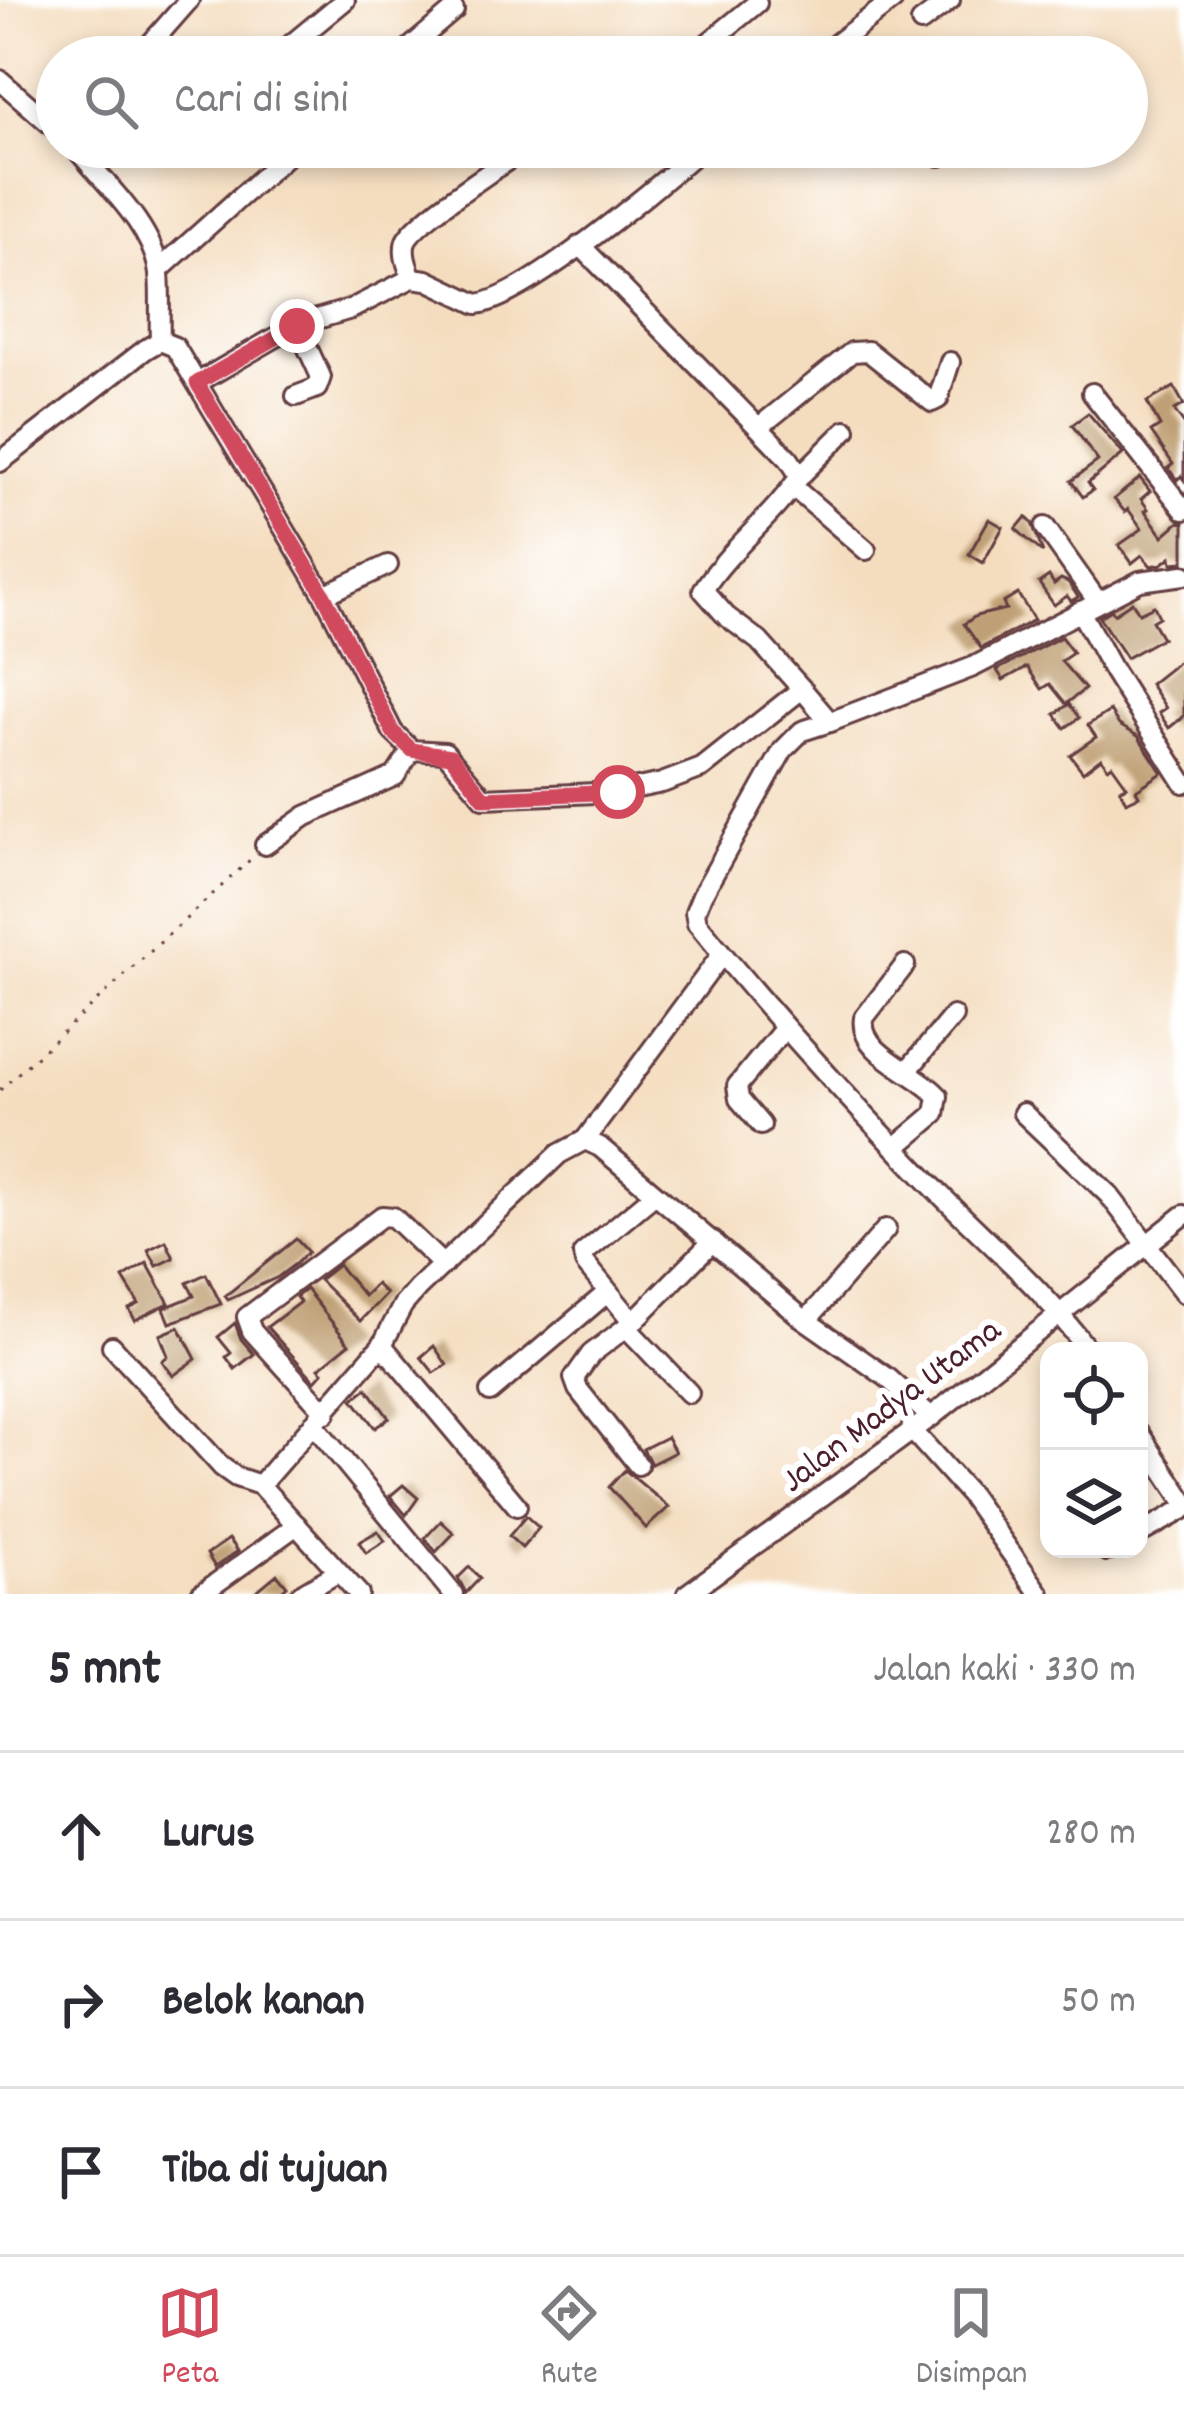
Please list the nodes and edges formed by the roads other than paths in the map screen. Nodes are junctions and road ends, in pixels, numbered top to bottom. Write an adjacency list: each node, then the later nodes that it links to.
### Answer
1 (188, 0): 8 (street)
2 (346, 0): 9 (street)
3 (893, 0): 12 (street)
4 (950, 0): 7 (street)
5 (757, 3): 11 (street)
6 (454, 10): 10 (street)
7 (921, 22)
8 (157, 36)
9 (302, 36)
10 (424, 36)
11 (717, 36)
12 (850, 36)
13 (0, 80): 14 (street)
14 (36, 112)
15 (92, 168): 20 (street)
16 (273, 168): 20 (street)
17 (498, 168): 21 (street)
18 (677, 168): 19 (street)
19 (580, 245): 21 (street); 28 (street)
20 (159, 270): 23 (street)
21 (412, 278): 22 (street)
22 (297, 326): 25 (street); 27 (street)
23 (160, 341): 25 (street); 30 (street)
24 (950, 362): 28 (street)
25 (197, 383): 37 (street)
26 (1091, 393): 32 (street)
27 (296, 396)
28 (759, 427): 31 (street)
29 (846, 430): 31 (street)
30 (0, 462)
31 (797, 482): 34 (street); 39 (street)
32 (1184, 509)
33 (1045, 527): 38 (street)
34 (866, 550)
35 (388, 565): 37 (street)
36 (1184, 575): 38 (street)
37 (324, 595): 40 (street)
38 (1089, 606): 39 (street); 41 (street)
39 (818, 707): 40 (street); 43 (street)
40 (412, 750): 42 (street)
41 (1184, 783)
42 (265, 845)
43 (722, 954): 46 (street); 50 (street)
44 (904, 965): 47 (street)
45 (953, 1016): 47 (street)
46 (784, 1029): 49 (street); 51 (street)
47 (907, 1071): 51 (street)
48 (1023, 1113): 56 (street)
49 (761, 1124)
50 (585, 1140): 52 (street); 57 (street)
51 (897, 1146): 60 (street)
52 (654, 1196): 55 (street); 58 (street)
53 (1184, 1215): 56 (street, Jalan Madya Utama)
54 (886, 1229): 61 (street)
55 (713, 1241): 61 (street); 62 (street)
56 (1147, 1242): 59 (street); 60 (street, Jalan Madya Utama)
57 (442, 1265): 65 (street); 69 (street)
58 (608, 1292): 62 (street); 66 (street)
59 (1184, 1293)
60 (1061, 1313): 63 (street); 68 (street, Jalan Madya Utama)
61 (807, 1320): 68 (street)
62 (629, 1324): 67 (street); 72 (street)
63 (1082, 1342)
64 (112, 1346): 74 (street)
65 (382, 1346): 69 (street); 76 (street)
66 (490, 1392)
67 (688, 1393)
68 (931, 1417): 70 (street, Jalan Madya Utama)
69 (321, 1420): 74 (street); 83 (street)
70 (911, 1429): 84 (street, Jalan Madya Utama); 85 (street)
71 (1148, 1443): 73 (street)
72 (638, 1465)
73 (1178, 1475): 75 (street)
74 (260, 1485): 77 (street)
75 (1184, 1505): 78 (street)
76 (517, 1506)
77 (297, 1525): 79 (street); 80 (street)
78 (1148, 1528)
79 (337, 1573): 81 (street); 82 (street)
80 (201, 1594)
81 (301, 1594)
82 (359, 1594)
83 (453, 1594)
84 (687, 1594)
85 (1040, 1594)

